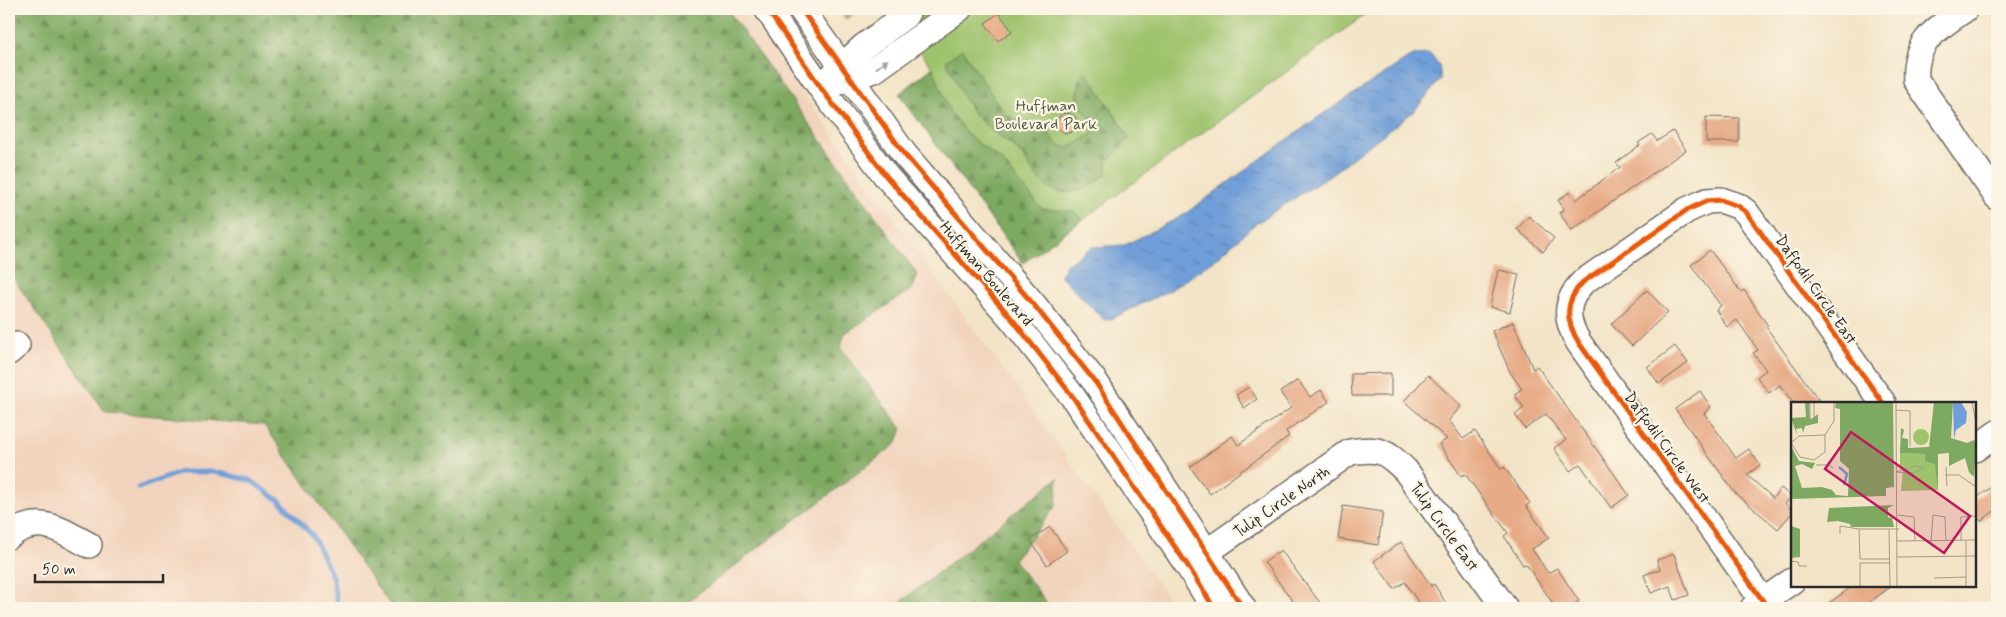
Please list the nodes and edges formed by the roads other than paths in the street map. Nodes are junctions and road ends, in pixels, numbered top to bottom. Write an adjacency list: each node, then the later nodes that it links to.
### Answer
1 (767, 9): 8 (street, Huffman Boulevard)
2 (801, 9): 7 (street, Huffman Boulevard)
3 (909, 9): 7 (street)
4 (917, 9): 6 (street)
5 (1965, 9): 9 (street)
6 (952, 14): 7 (street, one-way to 6)
7 (846, 72): 8 (street); 17 (street, Huffman Boulevard)
8 (821, 88): 17 (street, Huffman Boulevard)
9 (1997, 197)
10 (1570, 302): 11 (street, Daffodil Circle East); 19 (street, Daffodil Circle West)
11 (1882, 402)
12 (1997, 433): 13 (street)
13 (1976, 449)
14 (1379, 450): 17 (street, Tulip Circle North); 22 (street, Tulip Circle East)
15 (9, 536): 16 (street)
16 (89, 545)
17 (1198, 559): 20 (street, Huffman Boulevard); 21 (street, Huffman Boulevard)
18 (1791, 582): 19 (street)
19 (1758, 605)
20 (1214, 608)
21 (1243, 608)
22 (1505, 608)

